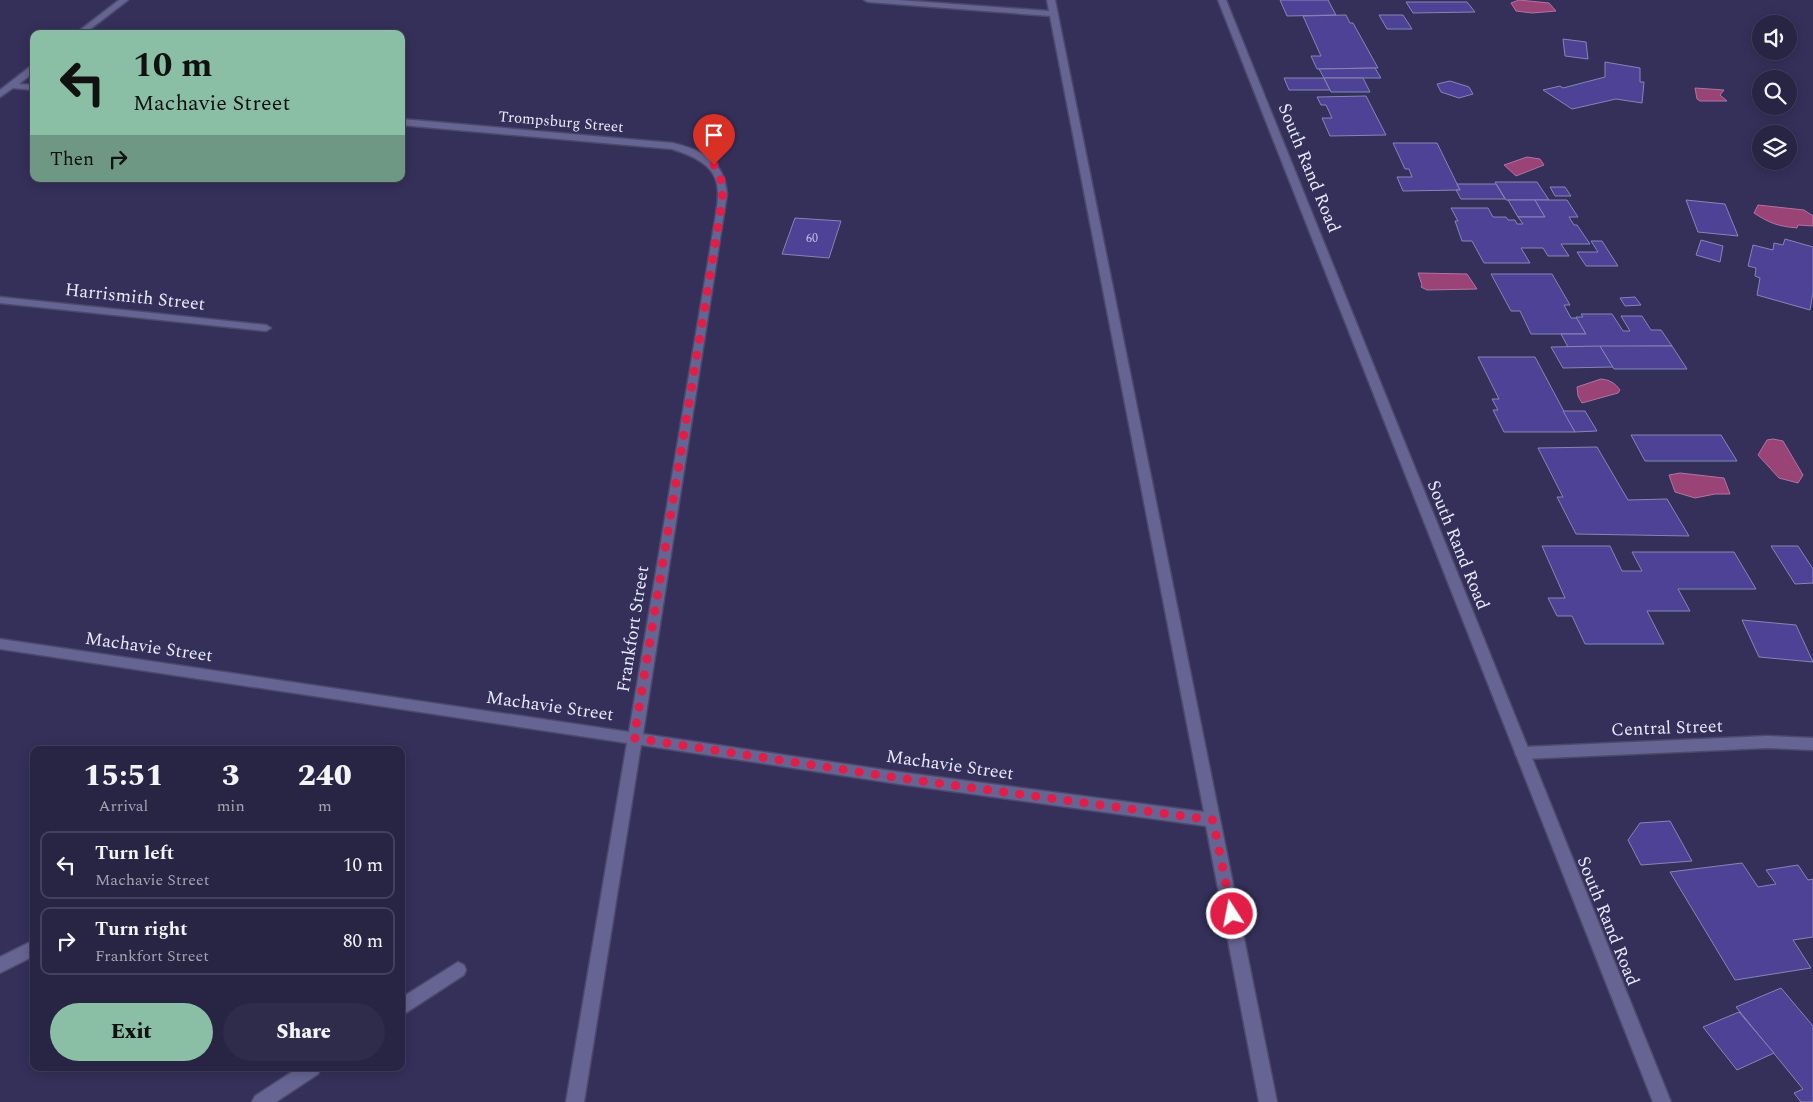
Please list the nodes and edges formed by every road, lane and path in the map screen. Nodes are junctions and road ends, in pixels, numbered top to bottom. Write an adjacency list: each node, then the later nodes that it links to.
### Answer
1 (124, 0): 6 (street)
2 (868, 0): 5 (street)
3 (1051, 0): 5 (street)
4 (1222, 0): 18 (street, South Rand Road)
5 (1054, 14): 19 (street)
6 (84, 30)
7 (30, 71): 8 (street)
8 (11, 86): 9 (street); 10 (street)
9 (30, 88)
10 (0, 94)
11 (405, 122): 12 (street, Trompsburg Street)
12 (714, 165): 16 (street, Frankfort Street)
13 (0, 300): 14 (street, Harrismith Street)
14 (266, 328)
15 (0, 644): 16 (street, Machavie Street)
16 (634, 738): 19 (street, Machavie Street); 26 (street, Frankfort Street)
17 (1813, 744): 18 (street, Central Street)
18 (1522, 753): 28 (street, South Rand Road)
19 (1213, 820): 27 (street)
20 (30, 949): 21 (street)
21 (0, 966)
22 (458, 970): 23 (street)
23 (405, 1005)
24 (308, 1071): 25 (street)
25 (261, 1102)
26 (575, 1102)
27 (1268, 1102)
28 (1662, 1102)

